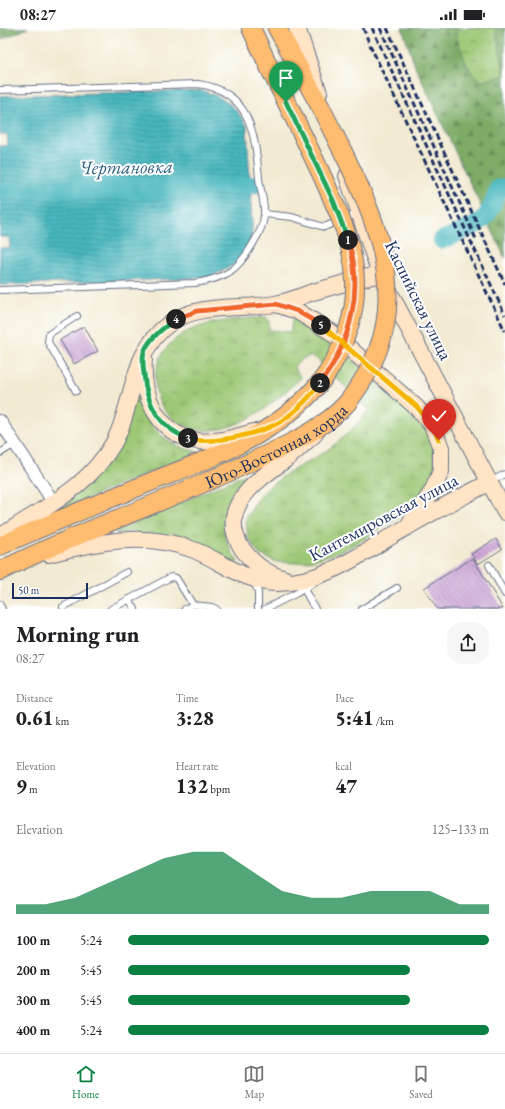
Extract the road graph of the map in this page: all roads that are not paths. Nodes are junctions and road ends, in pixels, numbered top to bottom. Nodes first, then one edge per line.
1 (251, 28) edge
2 (277, 28) edge
3 (297, 28) edge
4 (0, 90) edge
5 (360, 213) junction
6 (264, 214) junction
7 (380, 274) junction
8 (0, 290) edge
9 (276, 304) junction
10 (77, 316) dead end
11 (144, 352) junction
12 (76, 391) dead end
13 (0, 421) edge
14 (326, 423) junction
15 (278, 424) junction
16 (15, 444) junction
17 (0, 453) edge
18 (505, 474) edge
19 (490, 482) junction
20 (54, 503) junction
21 (505, 512) edge
22 (407, 527) junction
23 (0, 537) edge
24 (0, 546) edge
25 (17, 562) junction
26 (489, 565) dead end
27 (0, 571) edge
28 (127, 572) dead end
29 (253, 579) junction
30 (299, 585) junction
31 (398, 588) dead end
32 (505, 594) edge
33 (129, 599) junction
34 (0, 605) edge
35 (193, 605) junction
36 (63, 608) edge
37 (2, 609) edge
38 (110, 609) edge
39 (135, 609) edge
40 (185, 609) edge
41 (216, 609) edge
42 (258, 609) edge
43 (265, 609) edge
44 (315, 609) edge
45 (362, 609) edge

1 - 15 main road, Юго-Восточная хорда, bridge
2 - 14 main road, Юго-Восточная хорда, bridge
3 - 5 main road, Каспийская улица
4 - 6 lane
5 - 6 lane
5 - 7 main road, Каспийская улица
6 - 8 lane
7 - 9 main road
7 - 19 main road, Каспийская улица
9 - 11 main road
9 - 22 main road
10 - 12 lane
11 - 15 main road
11 - 20 main road
13 - 16 street
14 - 25 main road, Юго-Восточная хорда
14 - 30 main road
15 - 24 main road, Юго-Восточная хорда
16 - 17 lane
16 - 20 street
18 - 19 lane
19 - 21 main road, Каспийская улица
19 - 22 main road, Кантемировская улица
20 - 23 main road
22 - 30 main road, Кантемировская улица
25 - 27 main road, Юго-Восточная хорда
25 - 29 main road, Кантемировская улица
26 - 32 lane
28 - 36 lane
29 - 30 main road, Кантемировская улица
29 - 42 lane
30 - 43 lane
30 - 44 lane
31 - 45 lane
33 - 35 lane
33 - 38 lane
33 - 39 lane
34 - 37 lane
35 - 40 lane
35 - 41 lane

